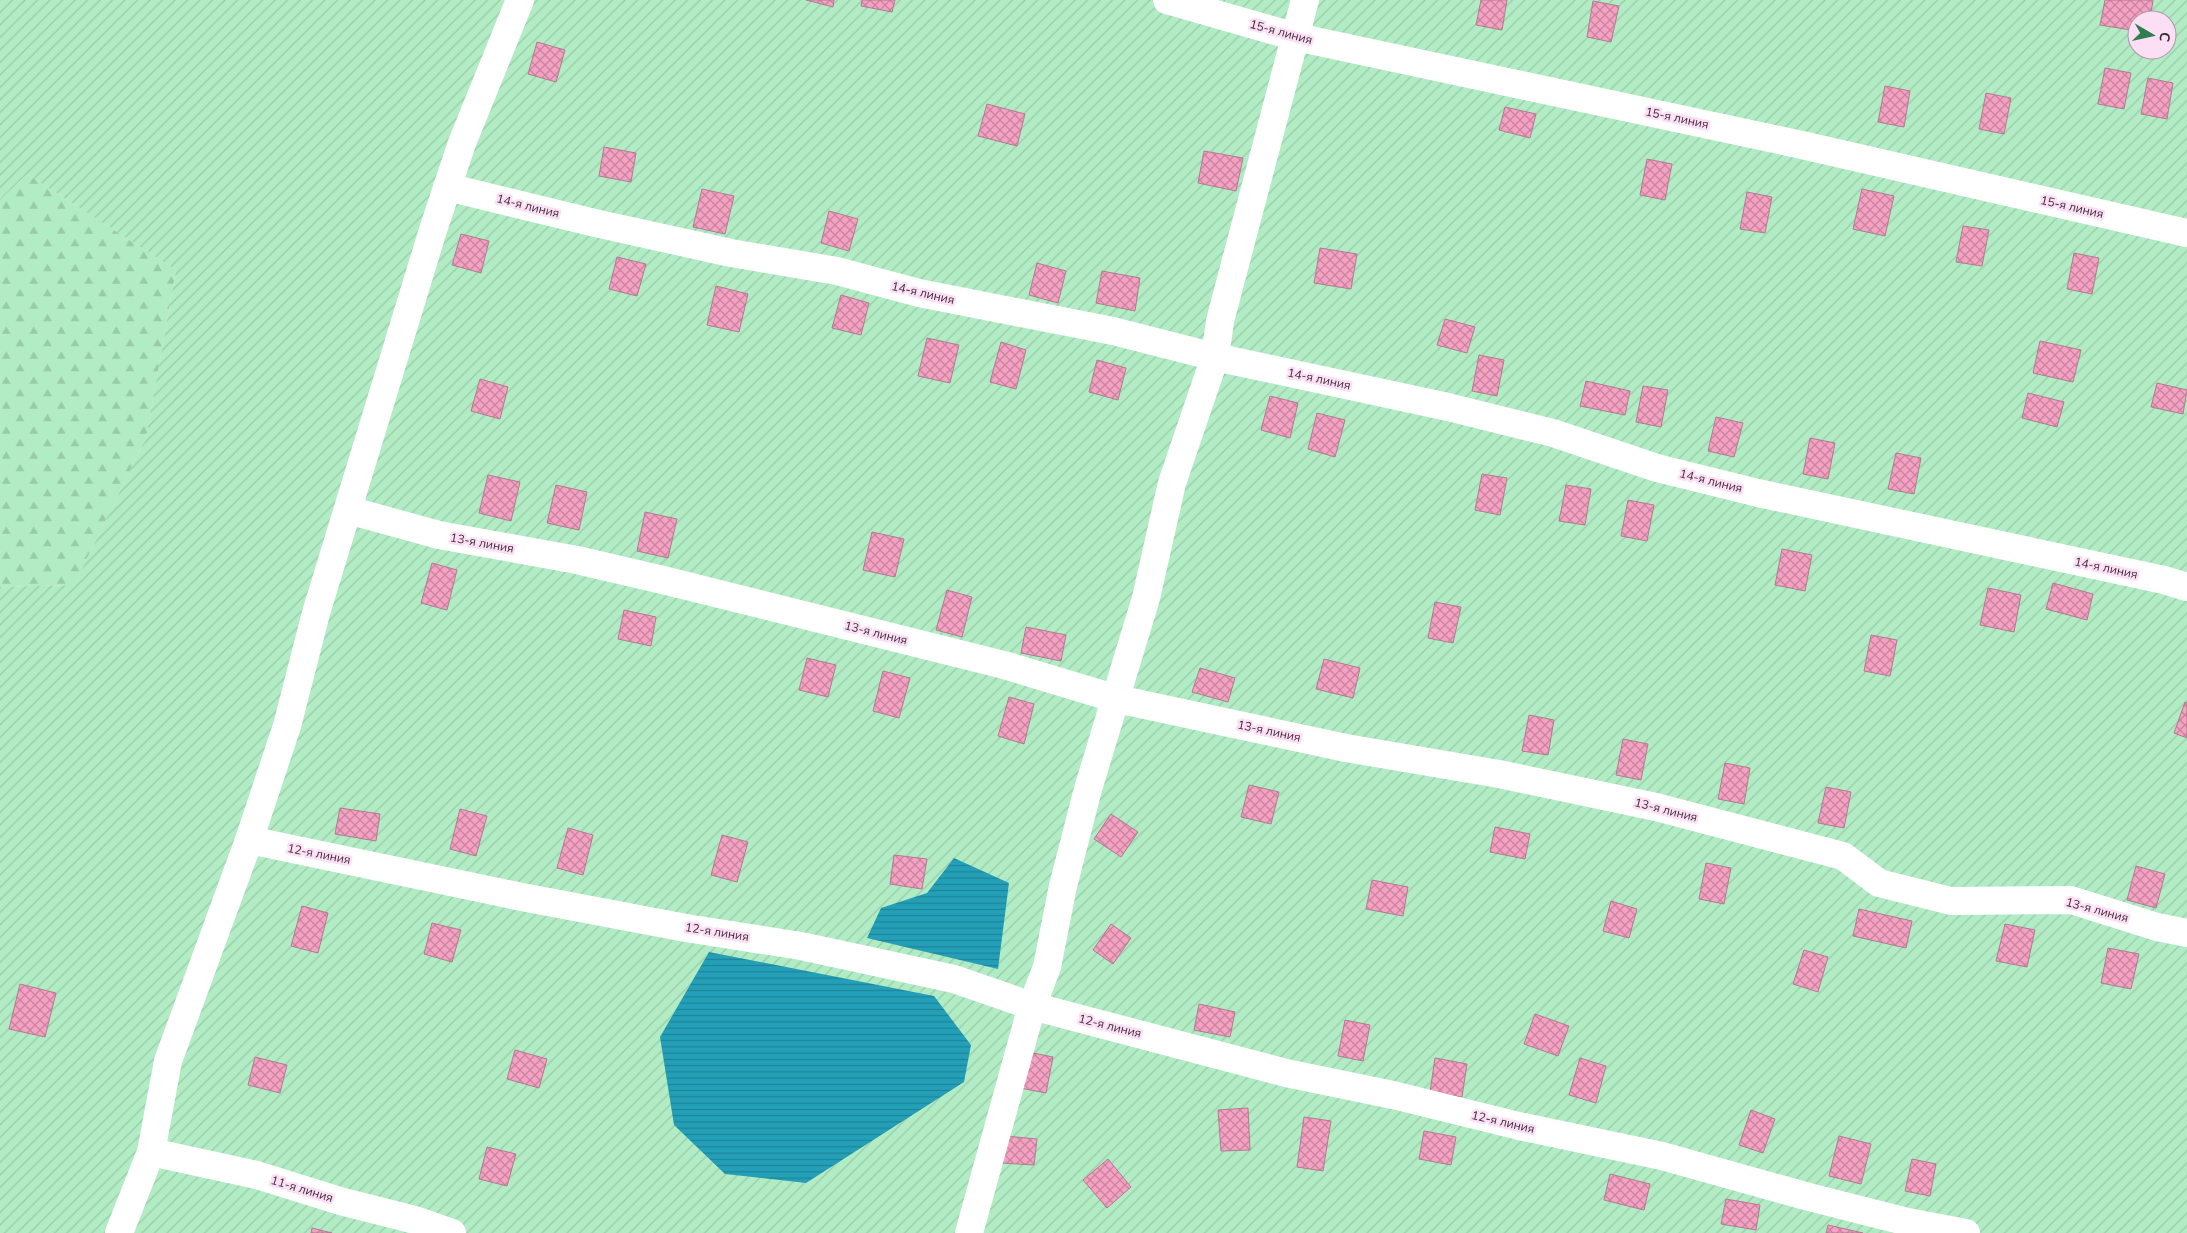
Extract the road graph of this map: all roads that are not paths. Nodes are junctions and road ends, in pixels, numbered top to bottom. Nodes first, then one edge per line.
1 (520, 0) edge
2 (1167, 0) edge
3 (1305, 0) edge
4 (1296, 37) junction
5 (447, 186) junction
6 (2187, 233) edge
7 (1215, 357) junction
8 (348, 510) junction
9 (2187, 587) edge
10 (1116, 699) junction
11 (249, 840) junction
12 (2187, 933) edge
13 (1032, 1006) junction
14 (151, 1152) junction
15 (119, 1233) edge
16 (452, 1233) edge
17 (969, 1233) edge
18 (1966, 1233) edge

1 - 5 street
2 - 4 street, 15-я линия
3 - 4 street
4 - 6 street, 15-я линия
4 - 7 street
5 - 7 street, 14-я линия
5 - 8 street
7 - 9 street, 14-я линия
7 - 10 street
8 - 10 street, 13-я линия
8 - 11 street
10 - 12 street, 13-я линия
10 - 13 street
11 - 13 street, 12-я линия
11 - 14 street
13 - 17 street
13 - 18 street, 12-я линия
14 - 15 street
14 - 16 street, 11-я линия

